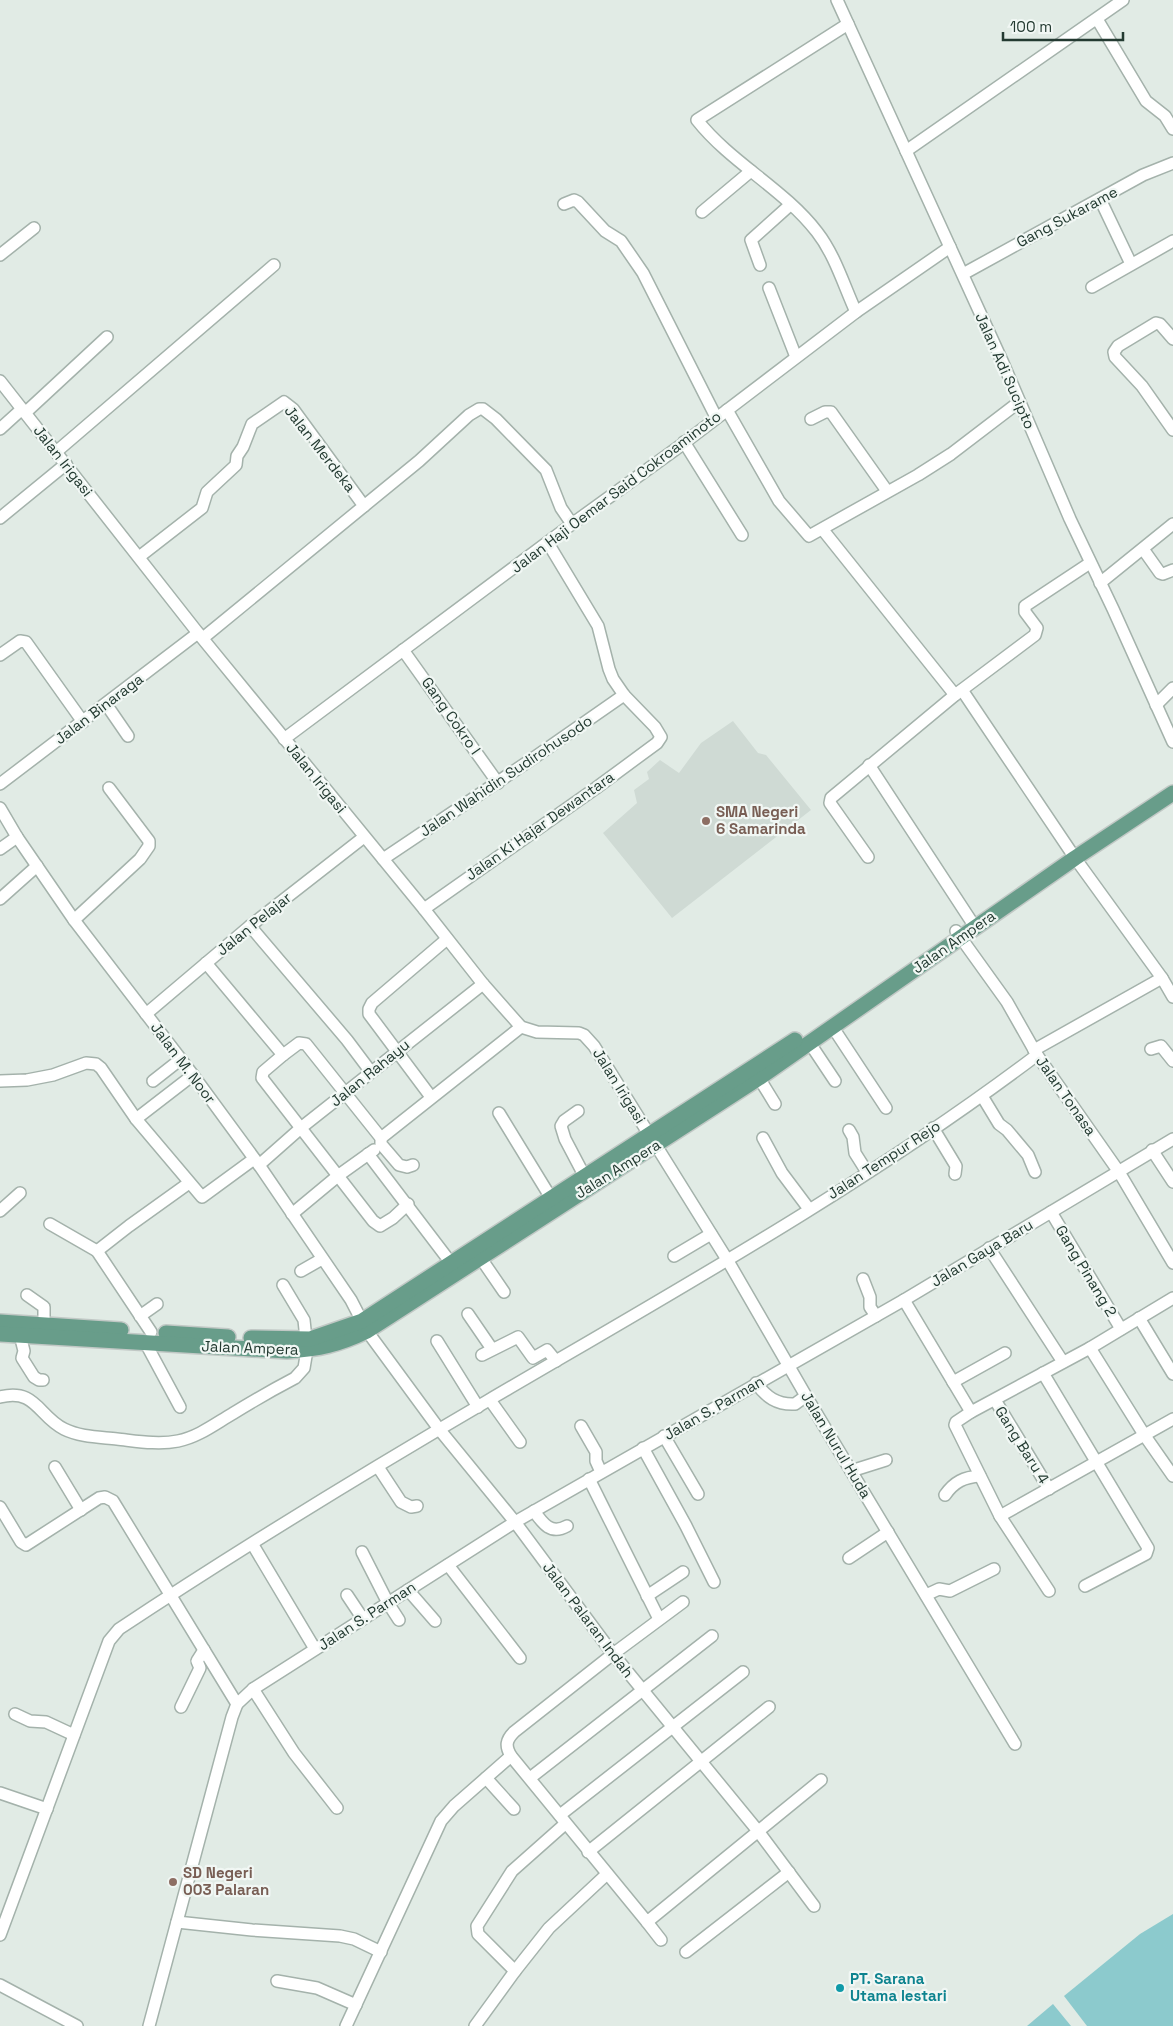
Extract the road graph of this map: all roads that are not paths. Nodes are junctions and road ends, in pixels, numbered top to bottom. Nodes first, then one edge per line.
1 (837, 0) edge
2 (1122, 0) edge
3 (1097, 18) junction
4 (848, 24) junction
5 (1173, 129) edge
6 (906, 151) junction
7 (1173, 163) edge
8 (751, 171) junction
9 (1100, 198) junction
10 (564, 204) dead end
11 (790, 205) junction
12 (702, 212) dead end
13 (34, 228) dead end
14 (1173, 241) edge
15 (950, 247) junction
16 (0, 255) edge
17 (1131, 264) junction
18 (274, 265) dead end
19 (760, 265) dead end
20 (963, 274) junction
21 (1092, 287) dead end
22 (769, 288) dead end
23 (856, 312) junction
24 (107, 337) dead end
25 (1173, 339) edge
26 (796, 357) junction
27 (0, 381) edge
28 (1019, 402) junction
29 (727, 410) junction
30 (24, 411) junction
31 (716, 417) junction
32 (812, 419) dead end
33 (0, 429) edge
34 (1173, 430) edge
35 (684, 442) junction
36 (56, 452) junction
37 (66, 464) junction
38 (887, 491) junction
39 (364, 506) junction
40 (0, 518) edge
41 (572, 524) junction
42 (1173, 524) edge
43 (823, 530) junction
44 (742, 535) dead end
45 (548, 543) junction
46 (1143, 549) junction
47 (139, 557) junction
48 (1090, 563) junction
49 (1173, 570) edge
50 (1100, 583) junction
51 (200, 636) junction
52 (403, 650) junction
53 (0, 655) edge
54 (1173, 688) edge
55 (958, 693) junction
56 (624, 696) junction
57 (106, 704) junction
58 (1156, 705) junction
59 (83, 722) junction
60 (128, 736) dead end
61 (284, 740) junction
62 (1173, 742) edge
63 (869, 765) junction
64 (498, 783) junction
65 (0, 784) edge
66 (1173, 785) edge
67 (109, 788) dead end
68 (1173, 794) edge
69 (0, 808) edge
70 (364, 836) junction
71 (17, 837) junction
72 (0, 849) edge
73 (1073, 855) junction
74 (385, 857) junction
75 (868, 857) dead end
76 (37, 866) junction
77 (0, 899) edge
78 (424, 908) junction
79 (74, 920) junction
80 (973, 924) junction
81 (250, 926) junction
82 (958, 934) junction
83 (447, 938) junction
84 (206, 963) junction
85 (1167, 981) edge
86 (482, 984) junction
87 (1173, 997) edge
88 (146, 1014) junction
89 (832, 1026) junction
90 (520, 1027) junction
91 (810, 1042) junction
92 (1151, 1049) dead end
93 (397, 1052) junction
94 (1035, 1052) junction
95 (283, 1055) junction
96 (181, 1059) junction
97 (1173, 1061) edge
98 (371, 1072) junction
99 (193, 1075) junction
100 (759, 1078) junction
101 (0, 1081) edge
102 (153, 1081) dead end
103 (835, 1081) dead end
104 (346, 1092) junction
105 (982, 1096) junction
106 (431, 1097) junction
107 (775, 1104) dead end
108 (886, 1108) dead end
109 (578, 1111) dead end
110 (499, 1112) dead end
111 (136, 1119) junction
112 (302, 1128) junction
113 (933, 1128) junction
114 (849, 1130) dead end
115 (763, 1138) dead end
116 (652, 1140) junction
117 (381, 1141) junction
118 (1171, 1144) edge
119 (1152, 1150) junction
120 (368, 1154) junction
121 (257, 1162) junction
122 (413, 1165) dead end
123 (867, 1172) junction
124 (1035, 1172) dead end
125 (1119, 1172) junction
126 (955, 1174) dead end
127 (339, 1175) junction
128 (585, 1177) junction
129 (1173, 1182) edge
130 (189, 1184) junction
131 (20, 1193) dead end
132 (551, 1198) junction
133 (408, 1204) junction
134 (809, 1209) junction
135 (0, 1211) edge
136 (1051, 1212) junction
137 (292, 1214) junction
138 (50, 1224) dead end
139 (711, 1234) junction
140 (989, 1248) junction
141 (97, 1251) junction
142 (674, 1256) dead end
143 (480, 1257) junction
144 (322, 1260) junction
145 (728, 1261) junction
146 (451, 1262) junction
147 (1173, 1263) edge
148 (301, 1271) dead end
149 (862, 1279) dead end
150 (283, 1285) dead end
151 (504, 1292) dead end
152 (27, 1295) dead end
153 (1173, 1298) edge
154 (904, 1300) junction
155 (157, 1304) dead end
156 (468, 1314) dead end
157 (140, 1316) junction
158 (876, 1316) junction
159 (1139, 1318) junction
160 (0, 1322) edge
161 (44, 1325) junction
162 (365, 1326) junction
163 (1120, 1329) junction
164 (59, 1331) junction
165 (0, 1334) edge
166 (20, 1335) junction
167 (148, 1337) junction
168 (437, 1341) dead end
169 (306, 1344) junction
170 (1090, 1348) junction
171 (1005, 1353) dead end
172 (533, 1358) junction
173 (556, 1361) junction
174 (1063, 1362) junction
175 (794, 1363) junction
176 (540, 1370) junction
177 (1043, 1373) junction
178 (1173, 1374) edge
179 (43, 1380) dead end
180 (953, 1382) junction
181 (756, 1383) junction
182 (806, 1396) junction
183 (0, 1398) edge
184 (490, 1400) junction
185 (995, 1400) junction
186 (180, 1407) dead end
187 (478, 1407) junction
188 (972, 1412) junction
189 (1173, 1419) edge
190 (582, 1426) dead end
191 (439, 1430) junction
192 (664, 1436) junction
193 (1145, 1436) junction
194 (520, 1442) dead end
195 (643, 1448) junction
196 (886, 1460) dead end
197 (1096, 1461) junction
198 (55, 1467) dead end
199 (378, 1467) junction
200 (851, 1470) junction
201 (601, 1472) junction
202 (980, 1476) junction
203 (1173, 1476) edge
204 (589, 1479) junction
205 (1049, 1489) junction
206 (698, 1494) dead end
207 (945, 1495) dead end
208 (417, 1506) dead end
209 (0, 1507) edge
210 (81, 1510) junction
211 (534, 1511) junction
212 (1000, 1516) junction
213 (515, 1522) junction
214 (567, 1526) dead end
215 (888, 1532) junction
216 (253, 1544) junction
217 (362, 1552) dead end
218 (849, 1558) dead end
219 (448, 1565) junction
220 (994, 1569) dead end
221 (683, 1572) dead end
222 (714, 1582) dead end
223 (1085, 1586) dead end
224 (408, 1590) junction
225 (1049, 1591) dead end
226 (171, 1595) junction
227 (348, 1595) dead end
228 (926, 1595) junction
229 (648, 1596) junction
230 (683, 1602) dead end
231 (388, 1603) junction
232 (363, 1619) junction
233 (659, 1619) junction
234 (399, 1620) dead end
235 (435, 1621) dead end
236 (712, 1636) dead end
237 (315, 1649) junction
238 (204, 1650) junction
239 (613, 1654) junction
240 (520, 1658) dead end
241 (743, 1672) dead end
242 (253, 1690) junction
243 (643, 1692) junction
244 (237, 1704) junction
245 (181, 1707) dead end
246 (769, 1707) dead end
247 (15, 1714) dead end
248 (673, 1726) junction
249 (74, 1735) junction
250 (1015, 1744) dead end
251 (511, 1756) junction
252 (700, 1762) junction
253 (486, 1778) junction
254 (530, 1778) junction
255 (821, 1780) dead end
256 (0, 1793) edge
257 (337, 1808) dead end
258 (47, 1809) junction
259 (514, 1809) dead end
260 (563, 1819) junction
261 (758, 1831) junction
262 (588, 1852) junction
263 (789, 1872) junction
264 (607, 1874) junction
265 (814, 1906) dead end
266 (178, 1922) junction
267 (647, 1922) junction
268 (0, 1935) edge
269 (662, 1940) dead end
270 (381, 1952) junction
271 (686, 1952) dead end
272 (514, 1971) junction
273 (277, 1981) dead end
274 (0, 1985) edge
275 (356, 2006) junction
276 (77, 2026) edge
277 (149, 2026) edge
278 (346, 2026) edge
279 (475, 2026) edge

1 - 4 street, Jalan Adi Sucipto
2 - 3 street
3 - 5 street
3 - 6 street
4 - 6 street, Jalan Adi Sucipto
4 - 8 street
6 - 15 street, Jalan Adi Sucipto
7 - 9 street, Gang Sukarame
8 - 11 street
8 - 12 street
9 - 17 street
9 - 20 street, Gang Sukarame
10 - 31 street
11 - 19 street
11 - 23 street
13 - 16 street
14 - 17 street
15 - 20 street, Jalan Adi Sucipto
15 - 23 street, Jalan Haji Oemar Said Cokroaminoto
17 - 21 street
18 - 36 street
20 - 28 street, Jalan Adi Sucipto
22 - 26 street
23 - 26 street, Jalan Haji Oemar Said Cokroaminoto
24 - 30 street
25 - 34 street
26 - 29 street, Jalan Haji Oemar Said Cokroaminoto
27 - 30 street, Jalan Irigasi
28 - 38 street
28 - 48 street, Jalan Adi Sucipto
29 - 31 street, Jalan Haji Oemar Said Cokroaminoto
29 - 43 street
30 - 33 street
30 - 36 street, Jalan Irigasi
31 - 35 street, Jalan Haji Oemar Said Cokroaminoto
32 - 38 street
35 - 41 street, Jalan Haji Oemar Said Cokroaminoto
35 - 44 street
36 - 37 street, Jalan Irigasi
37 - 40 street
37 - 47 street, Jalan Irigasi
38 - 43 street
39 - 41 street
39 - 47 street, Jalan Merdeka
39 - 51 street, Jalan Merdeka
41 - 45 street, Jalan Haji Oemar Said Cokroaminoto
42 - 46 street
43 - 55 street
45 - 52 street, Jalan Haji Oemar Said Cokroaminoto
45 - 56 street
46 - 49 street
46 - 50 street
47 - 51 street, Jalan Irigasi
48 - 50 street, Jalan Adi Sucipto
48 - 55 street
50 - 58 street, Jalan Adi Sucipto
51 - 57 street, Jalan Binaraga
51 - 61 street, Jalan Irigasi
52 - 61 street, Jalan Haji Oemar Said Cokroaminoto
52 - 64 street, Gang Cokro I
53 - 59 street
54 - 58 street
55 - 63 street
55 - 73 street
56 - 64 street, Jalan Wahidin Sudirohusodo
56 - 78 street, Jalan Ki Hajar Dewantara
57 - 59 street, Jalan Binaraga
57 - 60 street
58 - 62 street, Jalan Adi Sucipto
59 - 65 street, Jalan Binaraga
61 - 70 street, Jalan Irigasi
63 - 75 street
63 - 80 street
64 - 74 street, Jalan Wahidin Sudirohusodo
66 - 73 main road, Jalan Ampera
67 - 79 street
68 - 73 main road, Jalan Ampera
69 - 71 street, Jalan M. Noor
70 - 74 street, Jalan Irigasi
70 - 81 street, Jalan Pelajar
71 - 72 street
71 - 76 street, Jalan M. Noor
73 - 80 main road, Jalan Ampera
73 - 85 street
74 - 78 street, Jalan Irigasi
76 - 77 street
76 - 79 street, Jalan M. Noor
78 - 83 street, Jalan Irigasi
79 - 88 street, Jalan M. Noor
80 - 82 main road, Jalan Ampera
81 - 84 street, Jalan Pelajar
81 - 98 street
82 - 89 main road, Jalan Ampera
82 - 94 street, Jalan Tonasa
82 - 116 main road, Jalan Ampera
83 - 86 street, Jalan Irigasi
83 - 93 street
84 - 88 street, Jalan Pelajar
84 - 95 street
85 - 87 street
85 - 94 street, Jalan Tempur Rejo
86 - 90 street, Jalan Irigasi
86 - 93 street, Jalan Rahayu
88 - 96 street, Jalan M. Noor
89 - 91 main road, Jalan Ampera
89 - 108 street
90 - 106 street
90 - 116 street, Jalan Irigasi
91 - 100 main road, Jalan Ampera
91 - 103 street
92 - 97 street
93 - 98 street, Jalan Rahayu
93 - 106 street
94 - 105 street, Jalan Tempur Rejo
94 - 125 street, Jalan Tonasa
95 - 104 street
95 - 112 street
96 - 99 street, Jalan M. Noor
96 - 102 street
98 - 104 street, Jalan Rahayu
99 - 111 street
99 - 121 street, Jalan M. Noor
100 - 107 street
100 - 116 main road, Jalan Ampera
101 - 111 street
104 - 112 street, Jalan Rahayu
104 - 117 street
105 - 113 street, Jalan Tempur Rejo
105 - 124 street
106 - 117 street
109 - 128 street
110 - 132 street
111 - 130 street
112 - 121 street, Jalan Rahayu
112 - 127 street
113 - 123 street, Jalan Tempur Rejo
113 - 126 street
114 - 123 street
115 - 134 street
116 - 128 main road, Jalan Ampera
116 - 139 street, Jalan Nurul Huda
116 - 143 main road, Jalan Ampera
117 - 120 street
117 - 122 street
118 - 119 street, Jalan Gaya Baru
119 - 125 street, Jalan Gaya Baru
119 - 129 street
120 - 127 street
120 - 133 street
121 - 130 street, Jalan Rahayu
121 - 137 street, Jalan M. Noor
123 - 134 street, Jalan Tempur Rejo
125 - 136 street, Jalan Gaya Baru
125 - 147 street, Jalan Tonasa
127 - 133 street
127 - 137 street
128 - 132 main road, Jalan Ampera
130 - 141 street
131 - 135 street
132 - 146 main road, Jalan Ampera
133 - 146 street
134 - 145 street, Jalan Tempur Rejo
136 - 140 street, Jalan Gaya Baru
136 - 163 street, Gang Pinang 2
137 - 144 street, Jalan M. Noor
138 - 141 street
139 - 142 street
139 - 145 street, Jalan Nurul Huda
140 - 154 street, Jalan Gaya Baru
140 - 174 street
141 - 157 street
143 - 151 street
143 - 162 main road, Jalan Ampera
144 - 148 street
144 - 162 street, Jalan M. Noor
145 - 173 street, Jalan Tempur Rejo
145 - 175 street, Jalan Nurul Huda
146 - 162 main road, Jalan Ampera
149 - 158 street
150 - 169 street
152 - 161 street
153 - 159 street
154 - 158 street, Jalan Gaya Baru
154 - 180 street
155 - 157 street
156 - 172 street
157 - 167 street
158 - 175 street, Jalan Gaya Baru
159 - 163 street
159 - 178 street
160 - 161 main road, Jalan Ampera
161 - 164 main road, Jalan Ampera
162 - 169 main road, Jalan Ampera
162 - 191 street, Jalan Palaran Indah
163 - 170 street
164 - 166 main road, Jalan Ampera
164 - 167 main road, Jalan Ampera
165 - 166 main road, Jalan Ampera
166 - 179 street
167 - 169 main road, Jalan Ampera
167 - 186 street
168 - 187 street
169 - 183 street
170 - 174 street
170 - 193 street
171 - 180 street
172 - 173 street
172 - 176 street
173 - 176 street, Jalan Tempur Rejo
174 - 177 street
175 - 181 street, Jalan S. Parman
175 - 182 street, Jalan Nurul Huda
176 - 184 street, Jalan Tempur Rejo
177 - 185 street
177 - 197 street
180 - 188 street
181 - 182 street
181 - 192 street, Jalan S. Parman
182 - 200 street, Jalan Nurul Huda
184 - 187 street, Jalan Tempur Rejo
184 - 194 street
185 - 188 street
185 - 205 street, Gang Baru 4
187 - 191 street, Jalan Tempur Rejo
188 - 202 street
189 - 193 street
190 - 201 street
191 - 199 street, Jalan Tempur Rejo
191 - 213 street, Jalan Palaran Indah
192 - 195 street, Jalan S. Parman
192 - 206 street
193 - 197 street
193 - 203 street
195 - 201 street, Jalan S. Parman
195 - 222 street
196 - 200 street
197 - 205 street
197 - 223 street
198 - 210 street
199 - 208 street
199 - 216 street, Jalan Tempur Rejo
200 - 215 street, Jalan Nurul Huda
201 - 204 street, Jalan S. Parman
202 - 207 street
202 - 212 street
204 - 211 street, Jalan S. Parman
204 - 229 street
205 - 212 street
209 - 210 street
210 - 226 street
211 - 213 street, Jalan S. Parman
211 - 214 street
212 - 225 street
213 - 219 street, Jalan S. Parman
213 - 239 street, Jalan Palaran Indah
215 - 218 street
215 - 228 street, Jalan Nurul Huda
216 - 226 street, Jalan Tempur Rejo
216 - 237 street
217 - 231 street
219 - 224 street, Jalan S. Parman
219 - 240 street
220 - 228 street
221 - 229 street
224 - 231 street, Jalan S. Parman
224 - 235 street
226 - 238 street
226 - 249 street, Jalan Tempur Rejo
227 - 232 street
228 - 250 street, Jalan Nurul Huda
229 - 233 street
230 - 233 street
231 - 232 street, Jalan S. Parman
231 - 234 street
232 - 237 street, Jalan S. Parman
233 - 239 street
236 - 243 street
237 - 242 street, Jalan S. Parman
238 - 244 street
238 - 245 street
239 - 243 street, Jalan Palaran Indah
239 - 251 street
241 - 248 street
242 - 244 street, Jalan S. Parman
242 - 257 street
243 - 248 street, Jalan Palaran Indah
243 - 254 street
244 - 266 street
246 - 252 street
247 - 249 street
248 - 252 street, Jalan Palaran Indah
248 - 260 street
249 - 258 street, Jalan Tempur Rejo
251 - 253 street
251 - 254 street
252 - 261 street, Jalan Palaran Indah
252 - 262 street
253 - 259 street
253 - 270 street
254 - 260 street
255 - 261 street
256 - 258 street
258 - 268 street, Jalan Tempur Rejo
260 - 262 street
260 - 272 street
261 - 263 street, Jalan Palaran Indah
261 - 267 street
262 - 264 street
263 - 265 street, Jalan Palaran Indah
263 - 271 street
264 - 267 street
264 - 272 street
266 - 270 street
266 - 277 street
267 - 269 street
270 - 275 street
272 - 279 street
273 - 275 street
274 - 276 street
275 - 278 street

